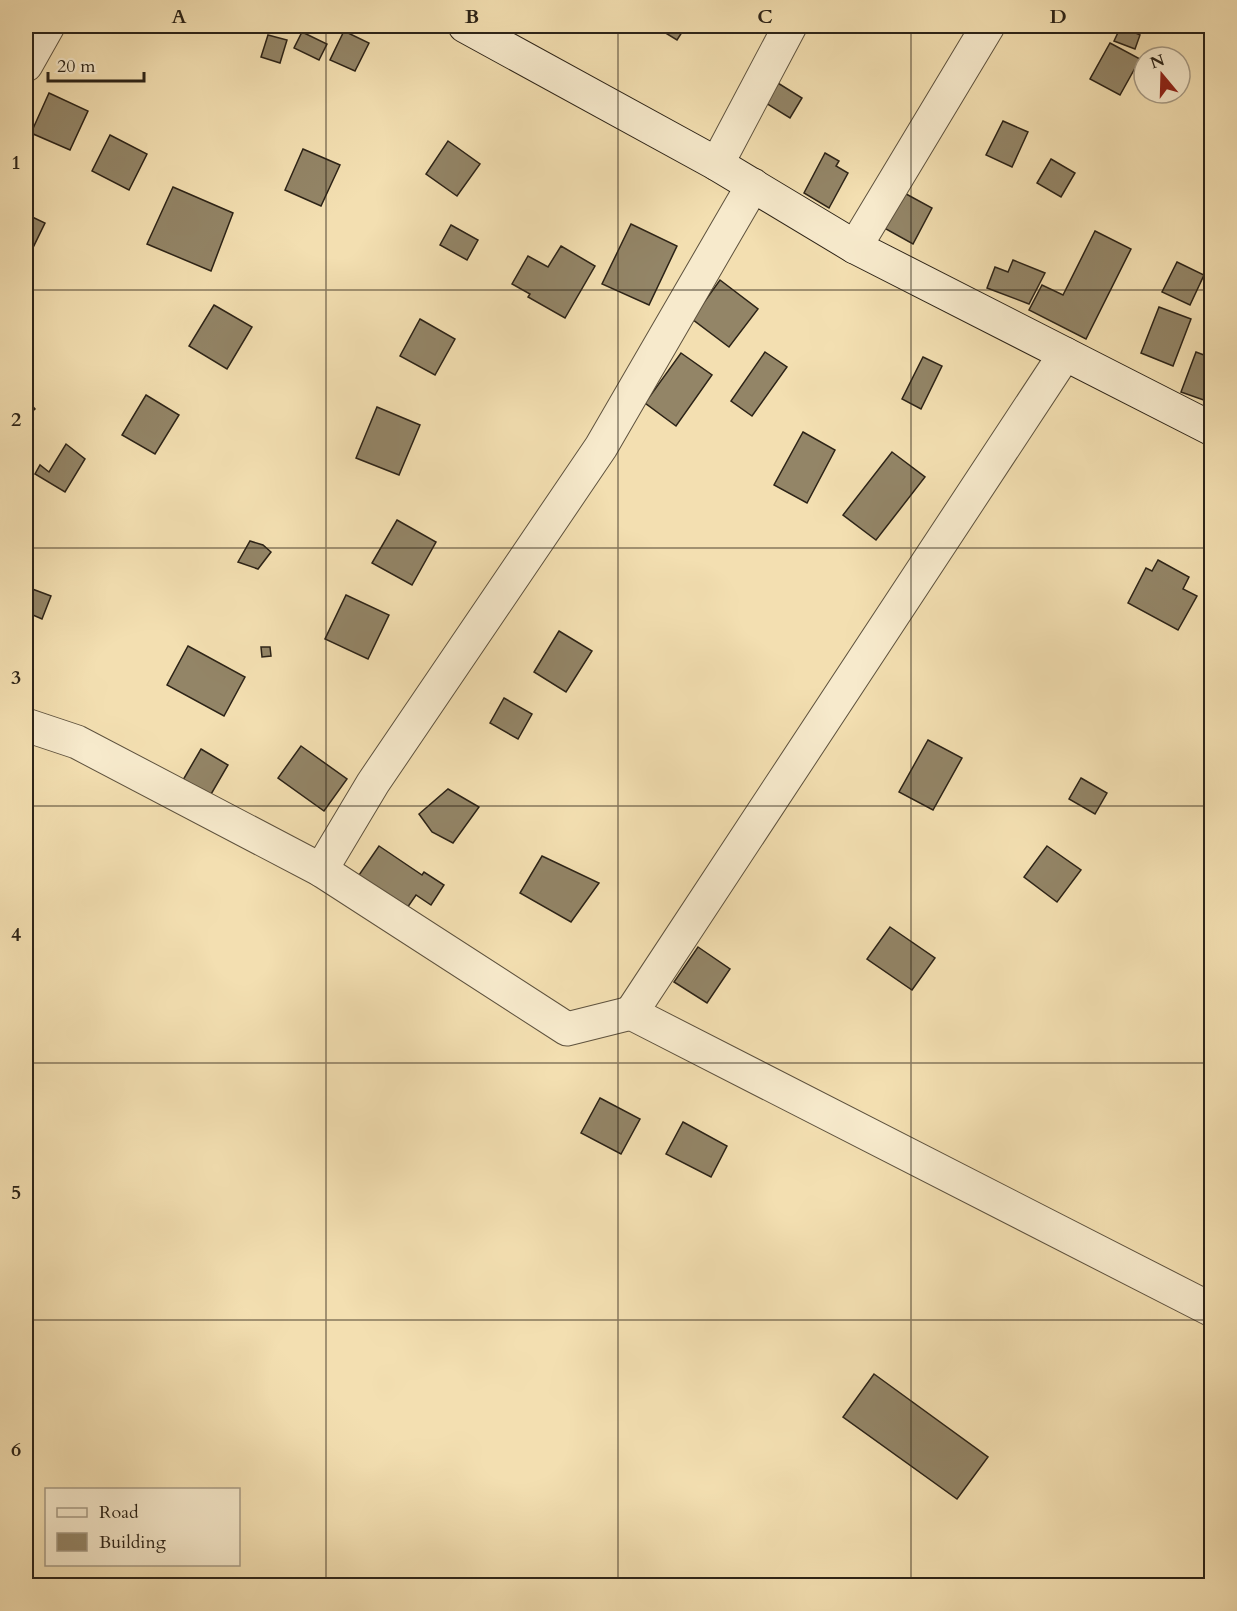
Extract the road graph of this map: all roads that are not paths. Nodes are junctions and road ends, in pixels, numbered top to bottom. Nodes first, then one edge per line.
1 (48, 26) edge
2 (465, 26) edge
3 (789, 26) edge
4 (988, 26) edge
5 (26, 65) edge
6 (717, 164) junction
7 (753, 186) junction
8 (855, 247) junction
9 (1065, 354) junction
10 (1212, 429) edge
11 (26, 724) edge
12 (321, 870) junction
13 (631, 1013) junction
14 (1212, 1310) edge

1 - 5 street
2 - 6 street
3 - 6 street
4 - 8 street
6 - 7 street
7 - 8 street
7 - 12 street
8 - 9 street
9 - 10 street
9 - 13 street
11 - 12 street
12 - 13 street
13 - 14 street

